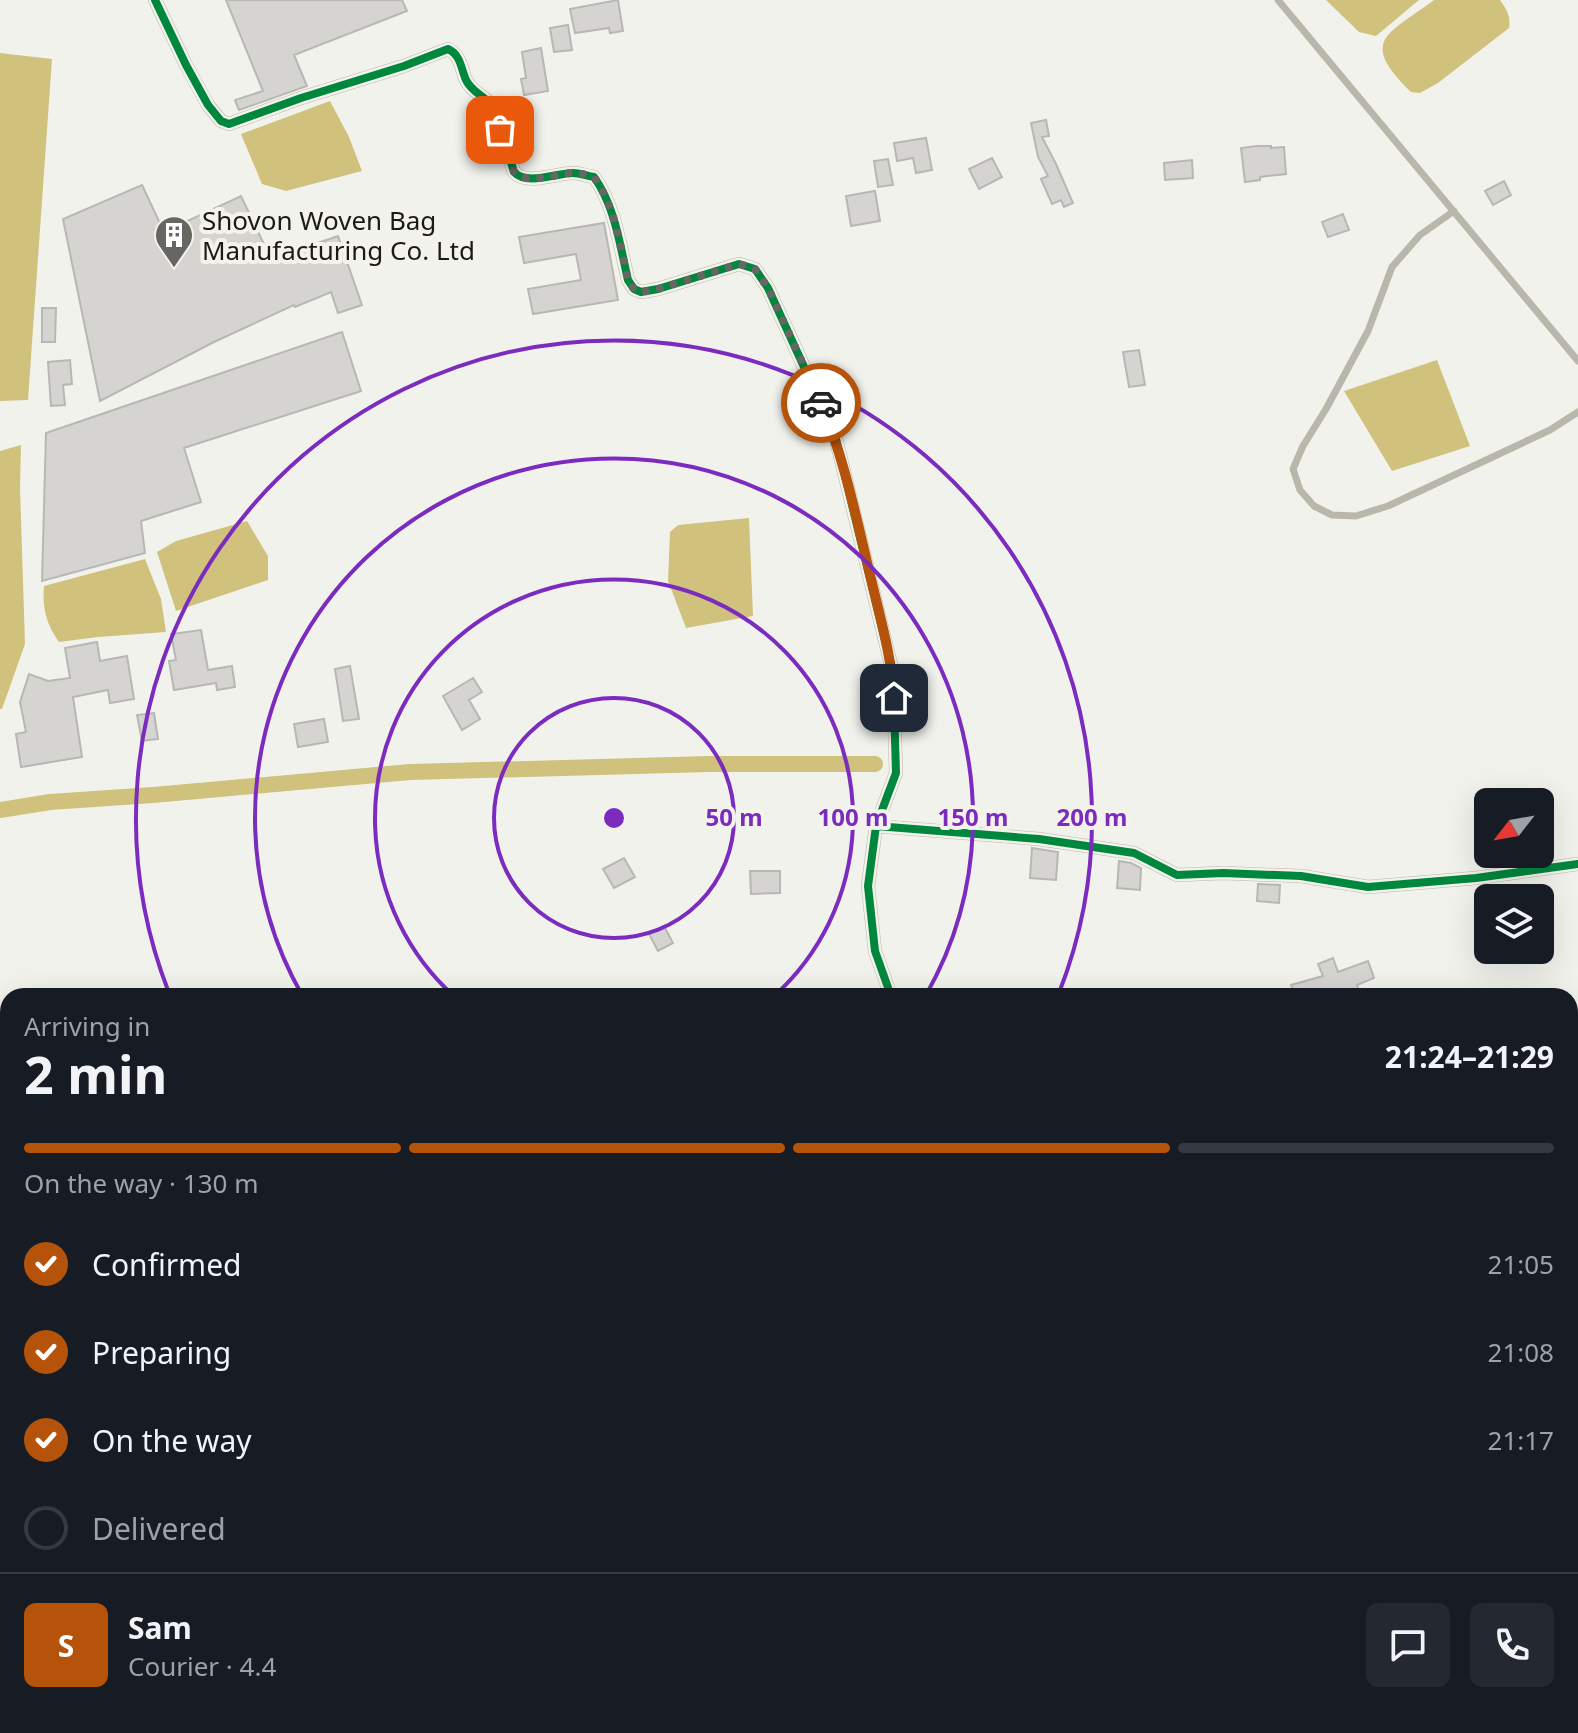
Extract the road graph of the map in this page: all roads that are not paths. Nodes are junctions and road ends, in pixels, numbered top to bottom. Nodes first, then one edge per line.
1 (155, 0) edge
2 (1278, 0) edge
3 (1454, 211) junction
4 (1578, 361) edge
5 (1578, 412) edge
6 (876, 826) junction
7 (1578, 864) edge
8 (888, 988) edge

1 - 6 street
2 - 3 lane
3 - 4 lane
3 - 5 lane
6 - 7 street
6 - 8 street

